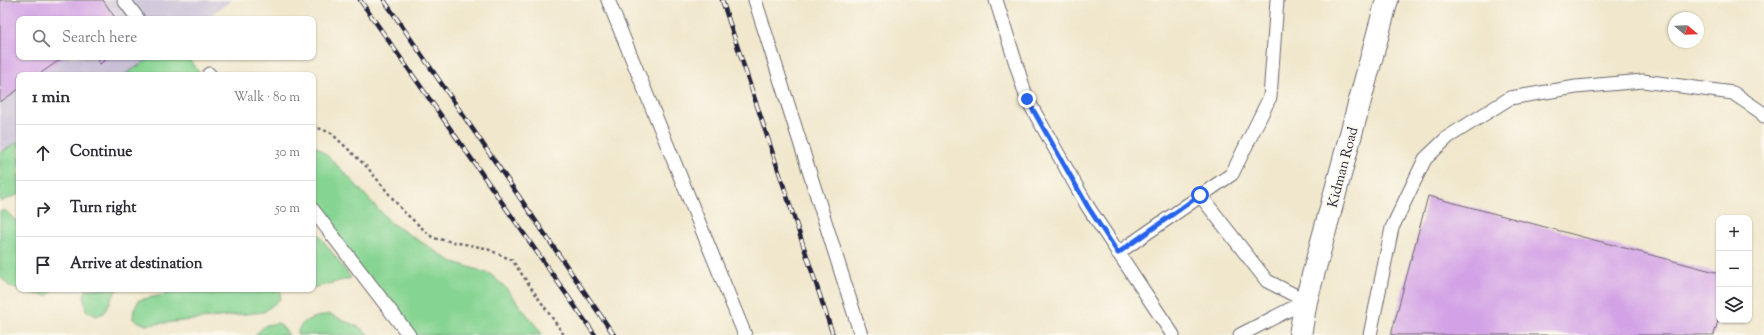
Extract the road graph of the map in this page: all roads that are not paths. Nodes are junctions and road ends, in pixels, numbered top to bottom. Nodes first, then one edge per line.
1 (124, 0) edge
2 (608, 0) edge
3 (755, 0) edge
4 (996, 0) edge
5 (1277, 0) edge
6 (1387, 0) edge
7 (136, 16) edge
8 (1764, 116) edge
9 (1200, 195) junction
10 (316, 214) edge
11 (1118, 253) junction
12 (1306, 301) junction
13 (409, 335) edge
14 (745, 335) edge
15 (861, 335) edge
16 (1173, 335) edge
17 (1240, 335) edge
18 (1300, 335) edge
19 (1370, 335) edge

1 - 7 lane
2 - 14 lane
3 - 15 lane
4 - 11 lane
5 - 9 lane
6 - 12 street, Kidman Road
8 - 19 lane
9 - 11 lane
9 - 12 lane
10 - 13 lane
11 - 16 lane
12 - 17 lane
12 - 18 street, Kidman Road

